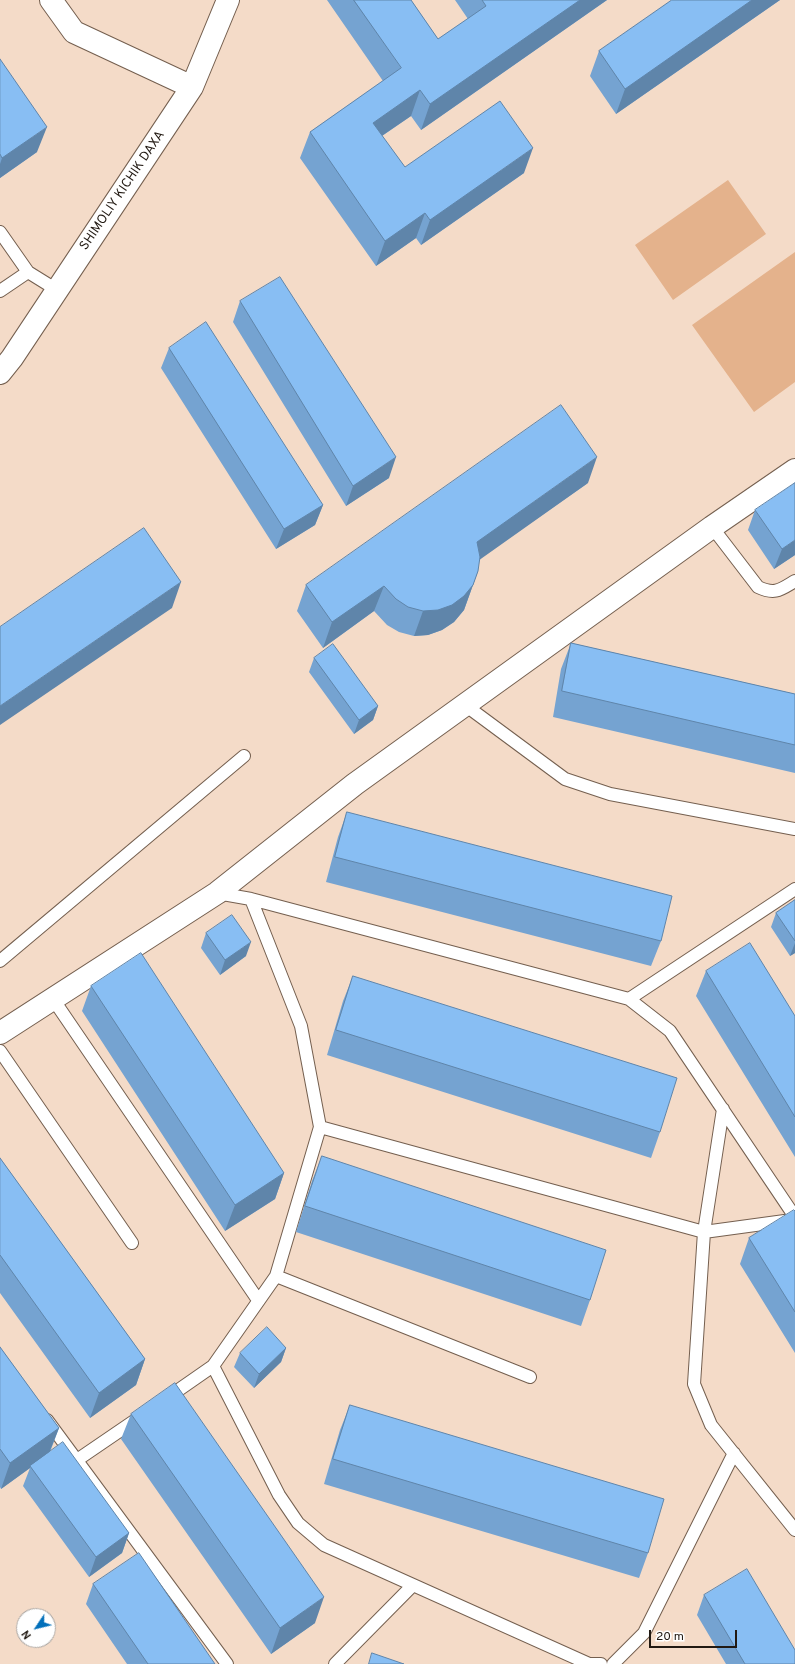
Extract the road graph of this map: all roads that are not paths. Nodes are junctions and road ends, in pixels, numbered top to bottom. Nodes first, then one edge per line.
1 (51, 0) edge
2 (228, 0) edge
3 (192, 87) junction
4 (0, 232) edge
5 (28, 272) junction
6 (57, 290) junction
7 (0, 291) edge
8 (0, 373) edge
9 (795, 470) edge
10 (712, 527) junction
11 (795, 581) edge
12 (465, 705) junction
13 (244, 756) dead end
14 (795, 829) edge
15 (795, 889) edge
16 (217, 893) junction
17 (251, 899) junction
18 (0, 961) edge
19 (53, 999) junction
20 (629, 999) junction
21 (0, 1033) edge
22 (0, 1051) edge
23 (723, 1109) junction
24 (320, 1127) junction
25 (795, 1218) edge
26 (704, 1232) junction
27 (132, 1243) dead end
28 (276, 1276) junction
29 (258, 1300) junction
30 (213, 1366) junction
31 (530, 1377) dead end
32 (41, 1410) edge
33 (734, 1453) junction
34 (77, 1460) junction
35 (795, 1530) edge
36 (413, 1585) junction
37 (227, 1664) edge
38 (335, 1664) edge
39 (601, 1664) edge
40 (613, 1664) edge

1 - 3 street
2 - 3 street, SHIMOLIY KICHIK DAXA
3 - 6 street, SHIMOLIY KICHIK DAXA
4 - 5 lane
5 - 6 lane
5 - 7 lane
6 - 8 street, SHIMOLIY KICHIK DAXA
9 - 10 street
10 - 11 lane
10 - 12 street
12 - 14 lane
12 - 16 street
13 - 18 lane
15 - 20 lane
16 - 17 lane
16 - 19 street
17 - 20 lane
17 - 24 lane
19 - 21 street
19 - 29 lane
20 - 23 lane
22 - 27 lane
23 - 25 lane
23 - 26 lane
24 - 26 lane
24 - 28 lane
25 - 26 lane
26 - 33 lane
28 - 29 lane
28 - 31 lane
29 - 30 lane
30 - 34 lane
30 - 36 lane
32 - 34 lane
33 - 35 lane
33 - 40 lane
34 - 37 lane
36 - 38 lane
36 - 39 lane

